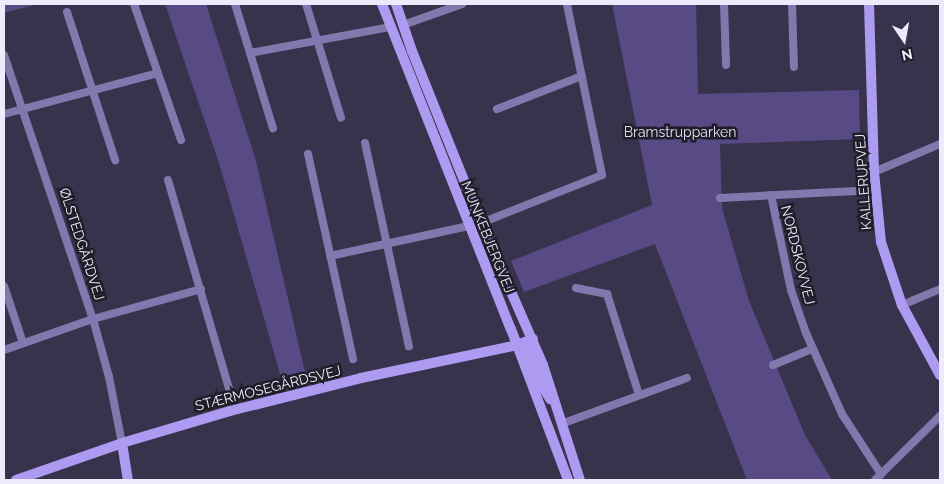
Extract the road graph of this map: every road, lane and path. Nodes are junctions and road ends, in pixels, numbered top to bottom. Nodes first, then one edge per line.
1 (134, 4) edge
2 (235, 4) edge
3 (306, 4) edge
4 (382, 4) edge
5 (396, 4) edge
6 (462, 4) edge
7 (567, 4) edge
8 (724, 4) edge
9 (792, 4) edge
10 (869, 4) edge
11 (67, 12) dead end
12 (403, 25) junction
13 (390, 27) junction
14 (318, 41) junction
15 (250, 54) junction
16 (4, 55) edge
17 (726, 65) dead end
18 (794, 67) dead end
19 (158, 73) junction
20 (582, 76) junction
21 (92, 90) junction
22 (497, 108) dead end
23 (23, 109) junction
24 (4, 114) edge
25 (341, 118) dead end
26 (273, 128) dead end
27 (181, 140) dead end
28 (364, 143) dead end
29 (940, 144) edge
30 (308, 154) dead end
31 (115, 160) dead end
32 (874, 172) junction
33 (168, 180) dead end
34 (875, 190) junction
35 (771, 195) junction
36 (720, 198) dead end
37 (481, 223) junction
38 (469, 226) junction
39 (387, 244) junction
40 (330, 256) junction
41 (4, 286) edge
42 (576, 288) dead end
43 (201, 289) junction
44 (940, 289) edge
45 (902, 305) junction
46 (93, 319) junction
47 (533, 339) junction
48 (23, 343) junction
49 (518, 345) junction
50 (409, 346) dead end
51 (812, 349) junction
52 (4, 350) edge
53 (352, 359) dead end
54 (772, 366) dead end
55 (940, 375) edge
56 (687, 378) dead end
57 (229, 388) dead end
58 (639, 395) junction
59 (555, 406) junction
60 (940, 416) edge
61 (561, 424) junction
62 (122, 443) junction
63 (878, 477) edge
64 (16, 480) edge
65 (128, 480) edge
66 (568, 480) edge
67 (580, 480) edge

1 - 19 street
2 - 15 street
3 - 14 street
4 - 13 street, MUNKEBJERGVEJ
5 - 12 street, MUNKEBJERGVEJ
6 - 12 street
7 - 20 street
8 - 17 street
9 - 18 street
10 - 32 street, KALLERUPVEJ
11 - 21 street
12 - 37 street, MUNKEBJERGVEJ
13 - 14 street
13 - 38 street, MUNKEBJERGVEJ
14 - 15 street
14 - 25 street
15 - 26 street
16 - 23 street, ØLSTEDGÅRDVEJ
19 - 21 street
19 - 27 street
20 - 22 street
20 - 37 street
21 - 23 street
21 - 31 street
23 - 24 street
23 - 46 street, ØLSTEDGÅRDVEJ
28 - 39 street
29 - 32 street
30 - 40 street
32 - 34 street, KALLERUPVEJ
33 - 43 street
34 - 35 street
34 - 45 street, KALLERUPVEJ
35 - 36 street
35 - 51 street, NORDSKOVVEJ
37 - 47 street, MUNKEBJERGVEJ
38 - 39 street
38 - 49 street, MUNKEBJERGVEJ
39 - 40 street
39 - 50 street
40 - 53 street
41 - 48 street
42 - 58 street
43 - 46 street
43 - 57 street
44 - 45 street
45 - 55 street, KALLERUPVEJ
46 - 48 street
46 - 62 street, ØLSTEDGÅRDVEJ
47 - 49 street, STÆRMOSEGÅRDSVEJ
47 - 59 street, MUNKEBJERGVEJ
48 - 52 street
49 - 59 street
49 - 62 street, STÆRMOSEGÅRDSVEJ
49 - 66 street, MUNKEBJERGVEJ
51 - 54 street
51 - 63 street, NORDSKOVVEJ
56 - 58 street
58 - 61 street
59 - 61 street, MUNKEBJERGVEJ
60 - 63 street
61 - 67 street, MUNKEBJERGVEJ
62 - 64 street, STÆRMOSEGÅRDSVEJ
62 - 65 street

